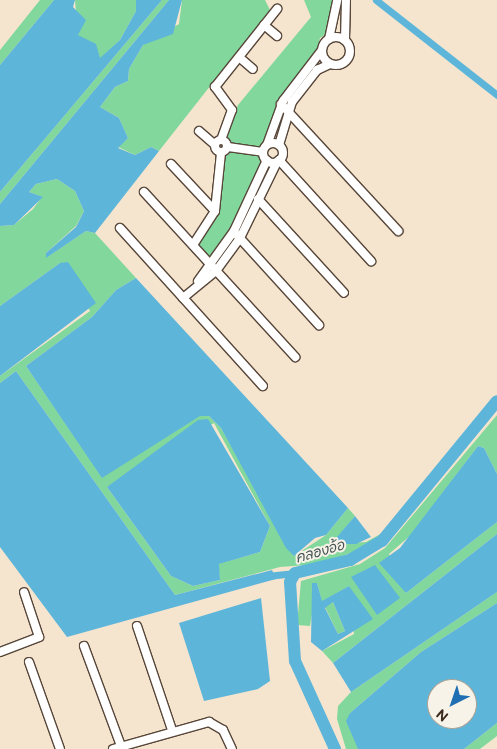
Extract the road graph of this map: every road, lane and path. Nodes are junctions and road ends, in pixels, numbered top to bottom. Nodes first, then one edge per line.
1 (337, 0) edge
2 (346, 0) edge
3 (277, 9) dead end
4 (264, 25) junction
5 (277, 36) dead end
6 (329, 39) junction
7 (345, 40) junction
8 (322, 50) junction
9 (239, 57) junction
10 (330, 64) junction
11 (252, 69) dead end
12 (281, 104) junction
13 (288, 110) junction
14 (198, 131) dead end
15 (218, 143) junction
16 (279, 145) junction
17 (228, 146) junction
18 (265, 148) junction
19 (221, 153) junction
20 (267, 160) junction
21 (278, 161) junction
22 (171, 164) dead end
23 (144, 192) dead end
24 (253, 193) junction
25 (260, 201) junction
26 (214, 211) junction
27 (120, 228) dead end
28 (398, 231) dead end
29 (237, 234) junction
30 (193, 245) junction
31 (371, 261) dead end
32 (214, 269) junction
33 (344, 293) dead end
34 (184, 298) junction
35 (318, 325) dead end
36 (295, 357) dead end
37 (263, 386) dead end
38 (24, 592) dead end
39 (137, 626) dead end
40 (84, 646) dead end
41 (0, 652) edge
42 (29, 662) dead end
43 (172, 730) junction
44 (121, 748) edge
45 (60, 749) edge
46 (112, 749) edge
47 (232, 749) edge

1 - 6 street
2 - 7 street
3 - 4 street
4 - 5 street
4 - 9 street
6 - 7 street
6 - 8 street
7 - 10 street
8 - 10 street
8 - 12 street
9 - 11 street
9 - 15 street
10 - 13 street
12 - 13 street
12 - 18 street
13 - 16 street
13 - 28 street
14 - 15 street
15 - 17 street
15 - 19 street
16 - 18 street
16 - 21 street
17 - 18 street
17 - 19 street
18 - 20 street
19 - 26 street
20 - 21 street
20 - 24 street
21 - 25 street
21 - 31 street
22 - 26 street
23 - 30 street
24 - 25 street
24 - 29 street
25 - 29 street
25 - 33 street
26 - 30 street
27 - 34 street
29 - 32 street
29 - 35 street
30 - 32 street
32 - 34 street
32 - 36 street
34 - 37 street
38 - 41 street
39 - 43 street
40 - 44 street
42 - 45 street
43 - 44 street
43 - 47 street
44 - 46 street

